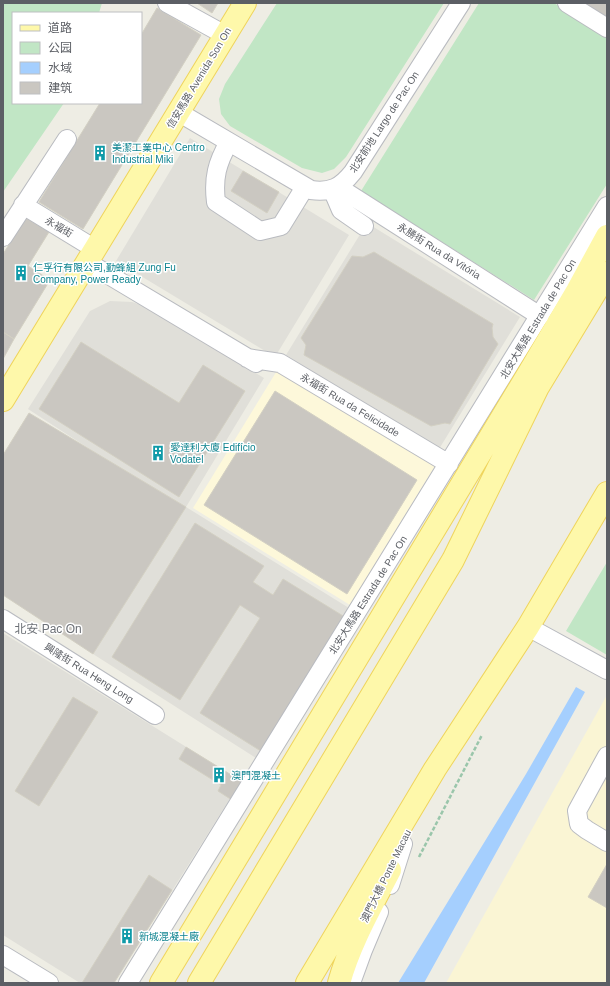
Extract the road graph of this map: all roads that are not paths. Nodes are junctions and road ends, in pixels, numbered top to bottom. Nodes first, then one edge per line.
1 (167, 3) edge
2 (245, 3) edge
3 (460, 3) edge
4 (567, 3) edge
5 (607, 28) edge
6 (225, 35) junction
7 (178, 112) junction
8 (67, 139) dead end
9 (229, 142) junction
10 (305, 187) junction
11 (335, 188) junction
12 (23, 205) junction
13 (607, 206) edge
14 (364, 226) dead end
15 (607, 236) edge
16 (3, 237) edge
17 (91, 255) junction
18 (607, 272) edge
19 (540, 316) junction
20 (247, 358) junction
21 (274, 374) dead end
22 (3, 400) edge
23 (449, 464) junction
24 (607, 493) edge
25 (4, 621) edge
26 (528, 628) junction
27 (607, 670) edge
28 (155, 715) dead end
29 (311, 736) junction
30 (607, 756) edge
31 (435, 769) junction
32 (251, 783) junction
33 (607, 842) edge
34 (403, 844) junction
35 (3, 955) edge
36 (49, 983) edge
37 (128, 983) edge
38 (161, 983) edge
39 (199, 983) edge
40 (307, 983) edge
41 (340, 983) edge
42 (351, 983) edge

1 - 6 street
2 - 6 main road, 信安馬路 Avenida Son On
3 - 11 street, 北安前地 Largo de Pac On
4 - 5 street
6 - 7 main road, 信安馬路 Avenida Son On
7 - 9 street
7 - 17 main road, 信安馬路 Avenida Son On
8 - 12 street
9 - 10 street
9 - 10 street
10 - 11 street
11 - 14 street
11 - 19 street, 永勝街 Rua da Vitória
12 - 16 street
12 - 17 street, 永福街
13 - 19 street, 北安大馬路 Estrada de Pac On
15 - 29 main road, 北安大馬路 Estrada de Pac On
17 - 20 street, 永福街 Rua da Felicidade
17 - 22 main road, 信安馬路 Avenida Son On
18 - 39 main road
19 - 23 street, 北安大馬路 Estrada de Pac On
20 - 21 street, 永福街 Rua da Felicidade
20 - 23 street, 永福街 Rua da Felicidade
23 - 32 street, 北安大馬路 Estrada de Pac On
24 - 26 main road
25 - 28 street, 興隆街 Rua Heng Long
26 - 27 street
26 - 31 main road
29 - 32 street
29 - 38 main road, 北安大馬路 Estrada de Pac On
30 - 33 street
31 - 34 main road, 澳門大橋 Ponte Macau
31 - 40 main road
32 - 37 street, 北安大馬路 Estrada de Pac On
34 - 41 main road, 澳門大橋 Ponte Macau
34 - 42 street
35 - 36 street

